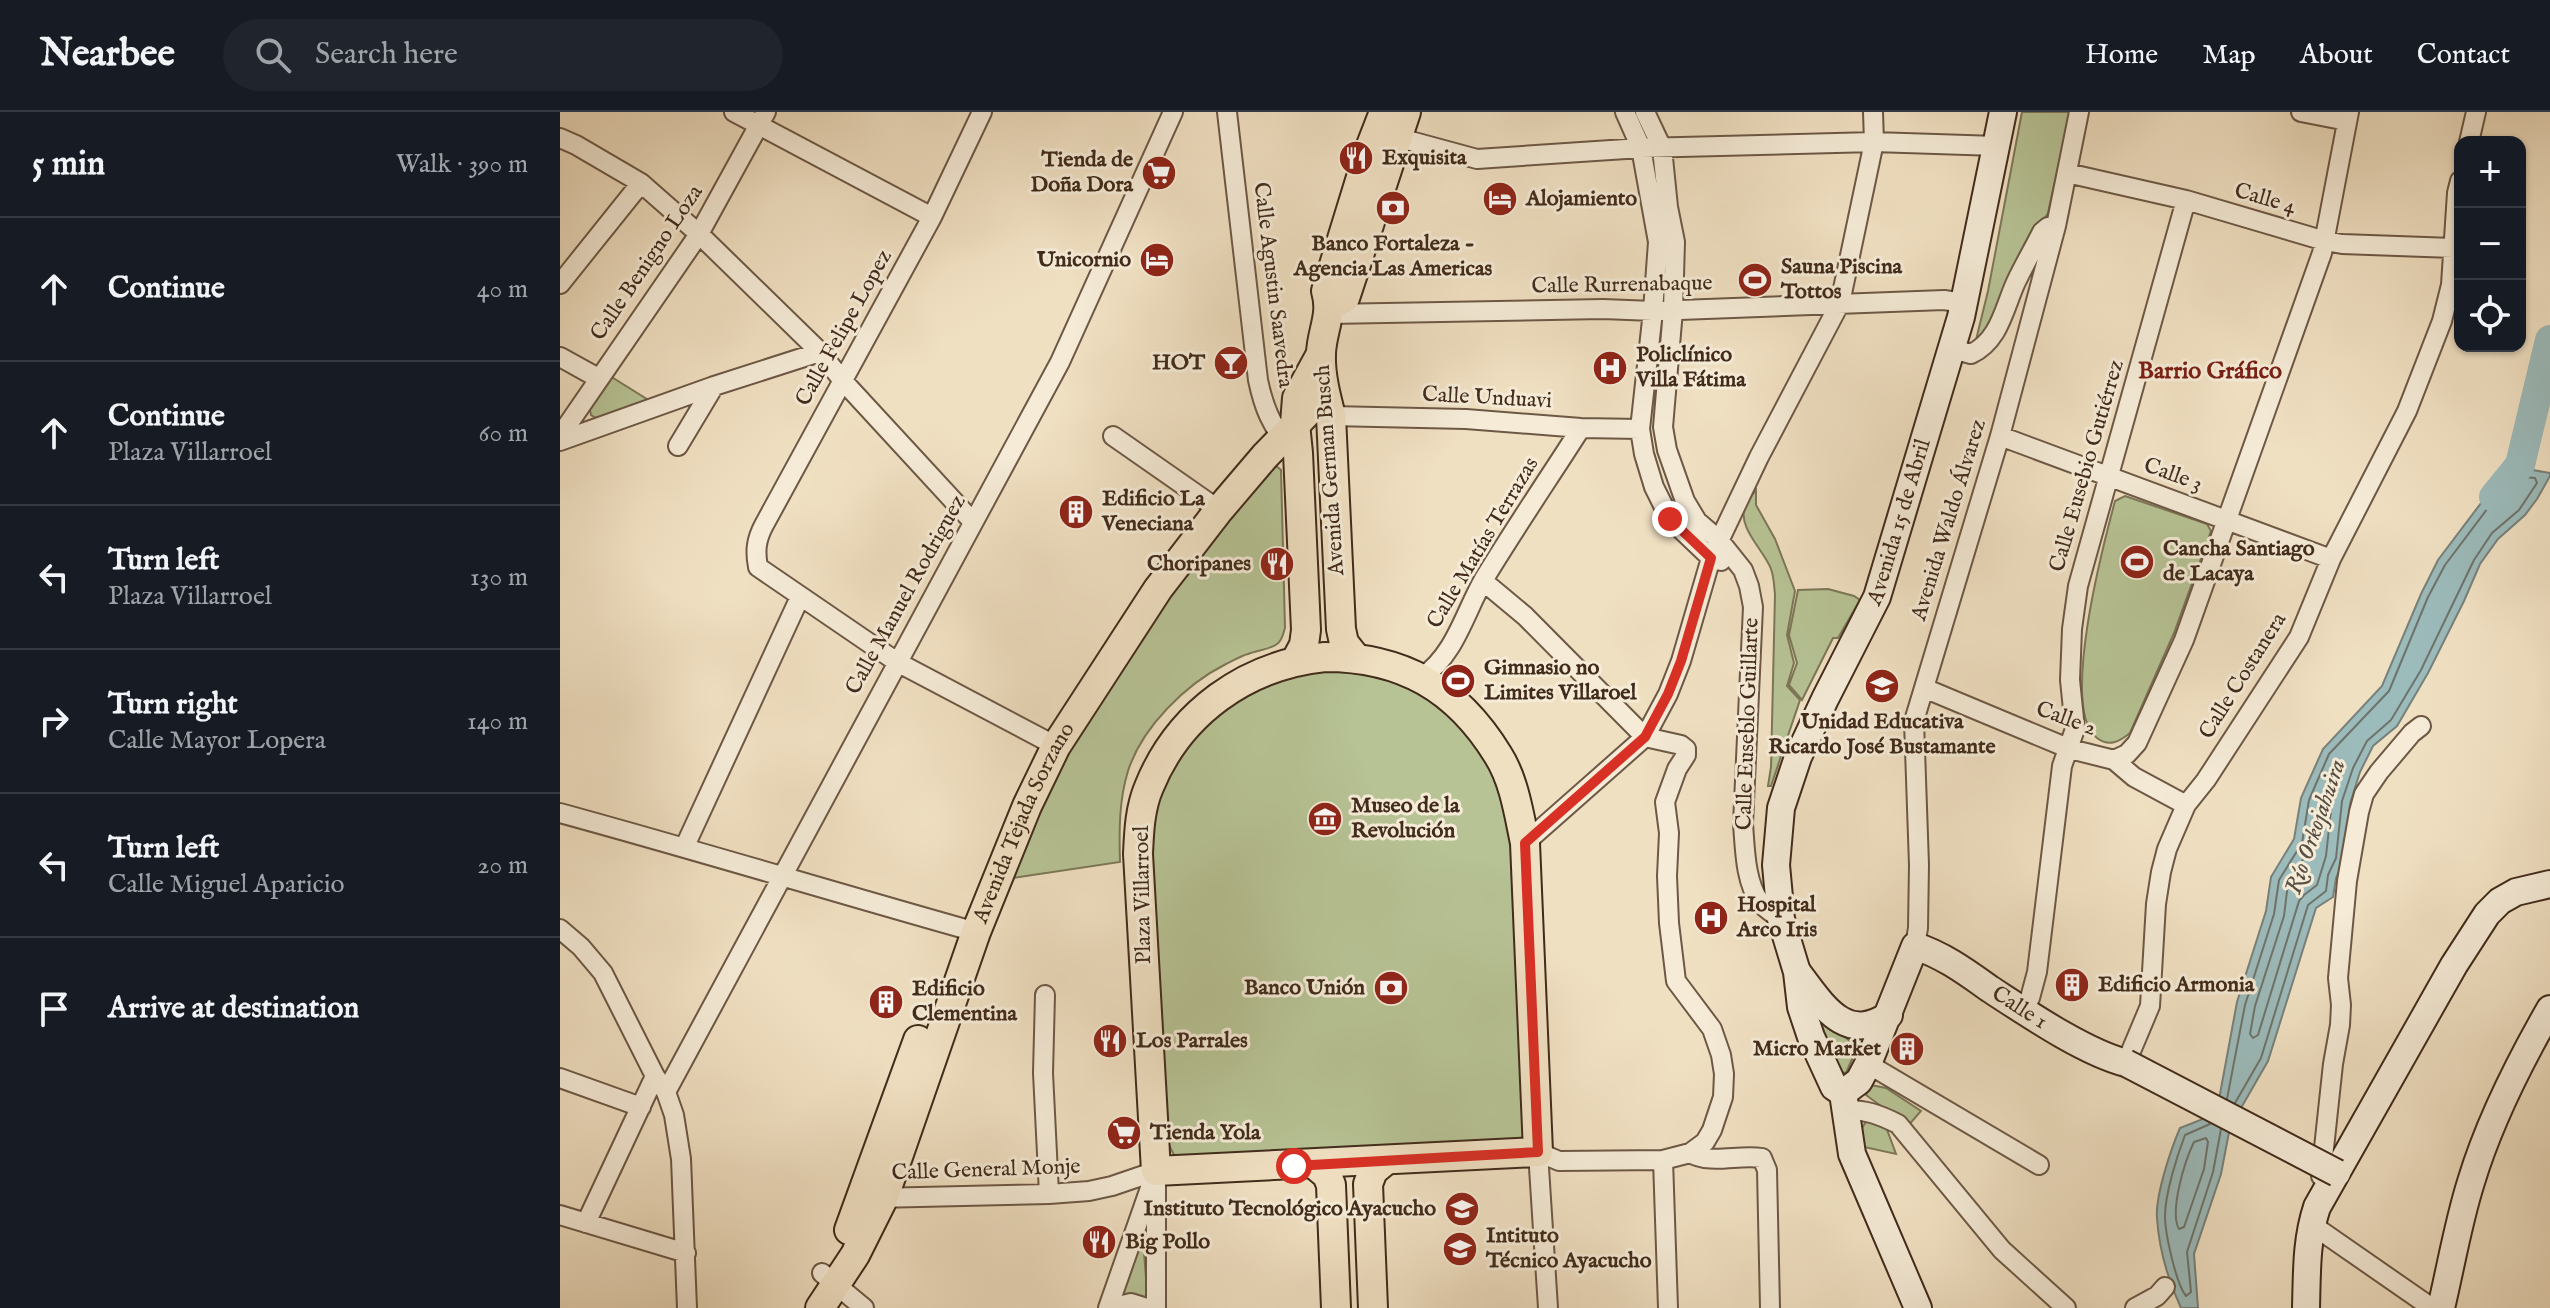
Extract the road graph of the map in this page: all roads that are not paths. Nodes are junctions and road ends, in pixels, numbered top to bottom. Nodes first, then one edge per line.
1 (734, 112) edge
2 (1227, 112) edge
3 (1625, 112) edge
4 (1645, 112) edge
5 (1873, 112) edge
6 (2003, 112) edge
7 (2079, 112) edge
8 (2301, 112) edge
9 (2476, 112) edge
10 (976, 114) edge
11 (1168, 116) edge
12 (2348, 117) edge
13 (762, 119) edge
14 (1395, 120) edge
15 (2470, 136) edge
16 (560, 138) edge
17 (1874, 142) junction
18 (1997, 146) junction
19 (1641, 148) junction
20 (1662, 148) junction
21 (2067, 173) junction
22 (641, 183) junction
23 (2186, 200) junction
24 (2457, 208) edge
25 (932, 217) junction
26 (2056, 226) junction
27 (699, 234) junction
28 (2325, 241) junction
29 (2453, 248) junction
30 (561, 279) edge
31 (1840, 303) junction
32 (1964, 303) junction
33 (1330, 310) junction
34 (1673, 310) junction
35 (1653, 311) junction
36 (1952, 349) junction
37 (820, 352) junction
38 (1321, 354) junction
39 (560, 357) edge
40 (598, 378) junction
41 (843, 381) junction
42 (714, 386) junction
43 (1328, 405) junction
44 (1289, 427) junction
45 (1581, 428) junction
46 (1640, 429) junction
47 (1113, 436) dead end
48 (2000, 436) junction
49 (560, 438) edge
50 (678, 446) dead end
51 (2110, 478) junction
52 (1212, 506) junction
53 (2227, 520) junction
54 (973, 522) junction
55 (1336, 535) junction
56 (1302, 537) junction
57 (1719, 540) junction
58 (1711, 558) junction
59 (2331, 559) junction
60 (1743, 570) junction
61 (1483, 581) junction
62 (800, 597) junction
63 (1355, 657) junction
64 (1296, 660) junction
65 (897, 662) junction
66 (1422, 677) junction
67 (1924, 688) junction
68 (2421, 726) dead end
69 (1645, 737) junction
70 (1049, 742) junction
71 (2070, 749) junction
72 (2114, 760) junction
73 (2186, 805) junction
74 (560, 813) edge
75 (1525, 843) junction
76 (685, 846) junction
77 (781, 876) junction
78 (2550, 884) edge
79 (1781, 919) junction
80 (560, 929) edge
81 (967, 930) junction
82 (1915, 946) junction
83 (1797, 972) junction
84 (1045, 995) dead end
85 (2550, 1009) edge
86 (2022, 1010) junction
87 (1889, 1015) junction
88 (2126, 1063) junction
89 (1868, 1064) junction
90 (655, 1076) junction
91 (560, 1078) edge
92 (666, 1092) junction
93 (1844, 1102) junction
94 (641, 1107) junction
95 (1538, 1152) junction
96 (1690, 1153) junction
97 (1663, 1160) junction
98 (1385, 1161) junction
99 (1314, 1164) junction
100 (2039, 1165) dead end
101 (1156, 1171) junction
102 (2337, 1173) junction
103 (1049, 1194) junction
104 (873, 1198) junction
105 (560, 1215) edge
106 (2314, 1215) junction
107 (586, 1223) junction
108 (686, 1253) junction
109 (829, 1279) junction
110 (2165, 1287) dead end
111 (687, 1308) edge
112 (798, 1308) edge
113 (820, 1308) edge
114 (864, 1308) edge
115 (1109, 1308) edge
116 (1147, 1308) edge
117 (1156, 1308) edge
118 (1336, 1308) edge
119 (1373, 1308) edge
120 (1548, 1308) edge
121 (1668, 1308) edge
122 (1770, 1308) edge
123 (1918, 1308) edge
124 (2066, 1308) edge
125 (2135, 1308) edge
126 (2306, 1308) edge
127 (2432, 1308) edge
128 (2441, 1308) edge

1 - 13 street
2 - 44 street, Calle Agustin Saavedra
3 - 19 street
4 - 20 street, Calle Euseblo Guillarte
5 - 17 street
6 - 18 main road, Avenida 15 de Abril
7 - 21 street, Avenida Waldo Álvarez
8 - 12 street
9 - 15 street
10 - 25 street, Calle Felipe Lopez
11 - 54 street, Calle Manuel Rodriguez
12 - 28 street
13 - 25 street
13 - 27 street, Calle Benigno Loza
14 - 19 street
14 - 33 main road
16 - 22 street
17 - 18 street
17 - 20 street
17 - 31 street
18 - 32 main road, Avenida 15 de Abril
19 - 20 street
19 - 35 street
20 - 34 street, Calle Euseblo Guillarte
21 - 23 street, Calle 4
21 - 26 street, Avenida Waldo Álvarez
22 - 27 street
22 - 30 street
23 - 28 street, Calle 4
23 - 51 street, Calle Eusebio Gutiérrez
24 - 29 street, Calle Costanera
25 - 41 street, Calle Felipe Lopez
26 - 36 street
26 - 48 street, Avenida Waldo Álvarez
27 - 37 street
27 - 40 street, Calle Benigno Loza
28 - 29 street, Calle 4
28 - 53 street
29 - 59 street, Calle Costanera
31 - 32 street, Calle Rurrenabaque
31 - 34 street, Calle Rurrenabaque
31 - 57 street
32 - 36 main road, Avenida 15 de Abril
33 - 35 street, Calle Rurrenabaque
33 - 38 main road
34 - 35 street, Calle Rurrenabaque
34 - 57 street, Calle Euseblo Guillarte
35 - 46 street
36 - 79 main road, Avenida 15 de Abril
37 - 41 street
37 - 42 street
38 - 43 main road, Avenida German Busch
38 - 44 main road, Avenida German Busch
39 - 40 street
40 - 49 street, Calle Benigno Loza
41 - 54 street
41 - 62 street, Calle Felipe Lopez
42 - 49 street
42 - 50 street
43 - 44 main road, Avenida Tejada Sorzano
43 - 45 street, Calle Unduavi
43 - 55 main road, Avenida German Busch
44 - 52 main road, Avenida Tejada Sorzano
44 - 56 main road, Avenida German Busch
45 - 46 street, Calle Unduavi
45 - 61 street, Calle Matías Terrazas
46 - 58 street
47 - 52 street
48 - 51 street, Calle 3
48 - 67 street, Avenida Waldo Álvarez
51 - 53 street, Calle 3
51 - 71 street, Calle Eusebio Gutiérrez
52 - 70 main road, Avenida Tejada Sorzano
53 - 59 street, Calle 3
53 - 72 street
54 - 65 street, Calle Manuel Rodriguez
55 - 56 main road
55 - 63 main road, Avenida German Busch
56 - 64 main road, Avenida German Busch
57 - 58 street
57 - 60 street, Calle Euseblo Guillarte
58 - 60 street
58 - 69 street
59 - 73 street, Calle Costanera
60 - 79 street, Calle Euseblo Guillarte
61 - 66 street, Calle Matías Terrazas
61 - 69 street
62 - 65 street
62 - 76 street
63 - 64 main road, Plaza Villarroel
63 - 66 main road, Plaza Villarroel
64 - 101 main road, Plaza Villarroel
65 - 70 street
65 - 77 street, Calle Manuel Rodriguez
66 - 75 main road, Plaza Villarroel
67 - 71 street, Calle 2
67 - 82 street, Avenida Waldo Álvarez
68 - 106 street
69 - 75 street
69 - 96 street
70 - 81 main road, Avenida Tejada Sorzano
71 - 72 street, Calle 2
71 - 86 street, Calle Eusebio Gutiérrez
72 - 73 street, Calle 2
73 - 88 street, Calle Costanera
74 - 76 street
75 - 95 main road, Plaza Villarroel
76 - 77 street
77 - 81 street
77 - 92 street, Calle Manuel Rodriguez
78 - 102 main road
79 - 83 main road, Calle Euseblo Guillarte
80 - 90 street
81 - 104 main road, Avenida Tejada Sorzano
82 - 86 main road, Calle 1
82 - 87 main road
83 - 87 main road
83 - 93 main road, Calle Euseblo Guillarte
84 - 103 street
85 - 128 main road
86 - 88 main road, Calle 1
87 - 89 main road
88 - 102 main road, Calle 1, bridge
89 - 93 main road
89 - 100 street
90 - 92 street
90 - 94 street
91 - 94 street
92 - 108 street
93 - 123 main road
93 - 124 street
94 - 107 street
95 - 97 street
95 - 98 main road
95 - 120 street
96 - 97 street
96 - 122 street
97 - 121 street
98 - 99 main road
98 - 119 main road
99 - 101 main road
99 - 118 main road
101 - 103 street, Calle General Monje
101 - 115 street
101 - 117 street
102 - 106 main road
103 - 104 street, Calle General Monje
104 - 109 main road, Avenida Tejada Sorzano
105 - 107 street
106 - 126 main road
106 - 127 street
107 - 108 street
108 - 111 street
109 - 112 main road, Avenida Tejada Sorzano
109 - 113 main road, Avenida Tejada Sorzano
109 - 114 street
110 - 125 street
115 - 116 street

